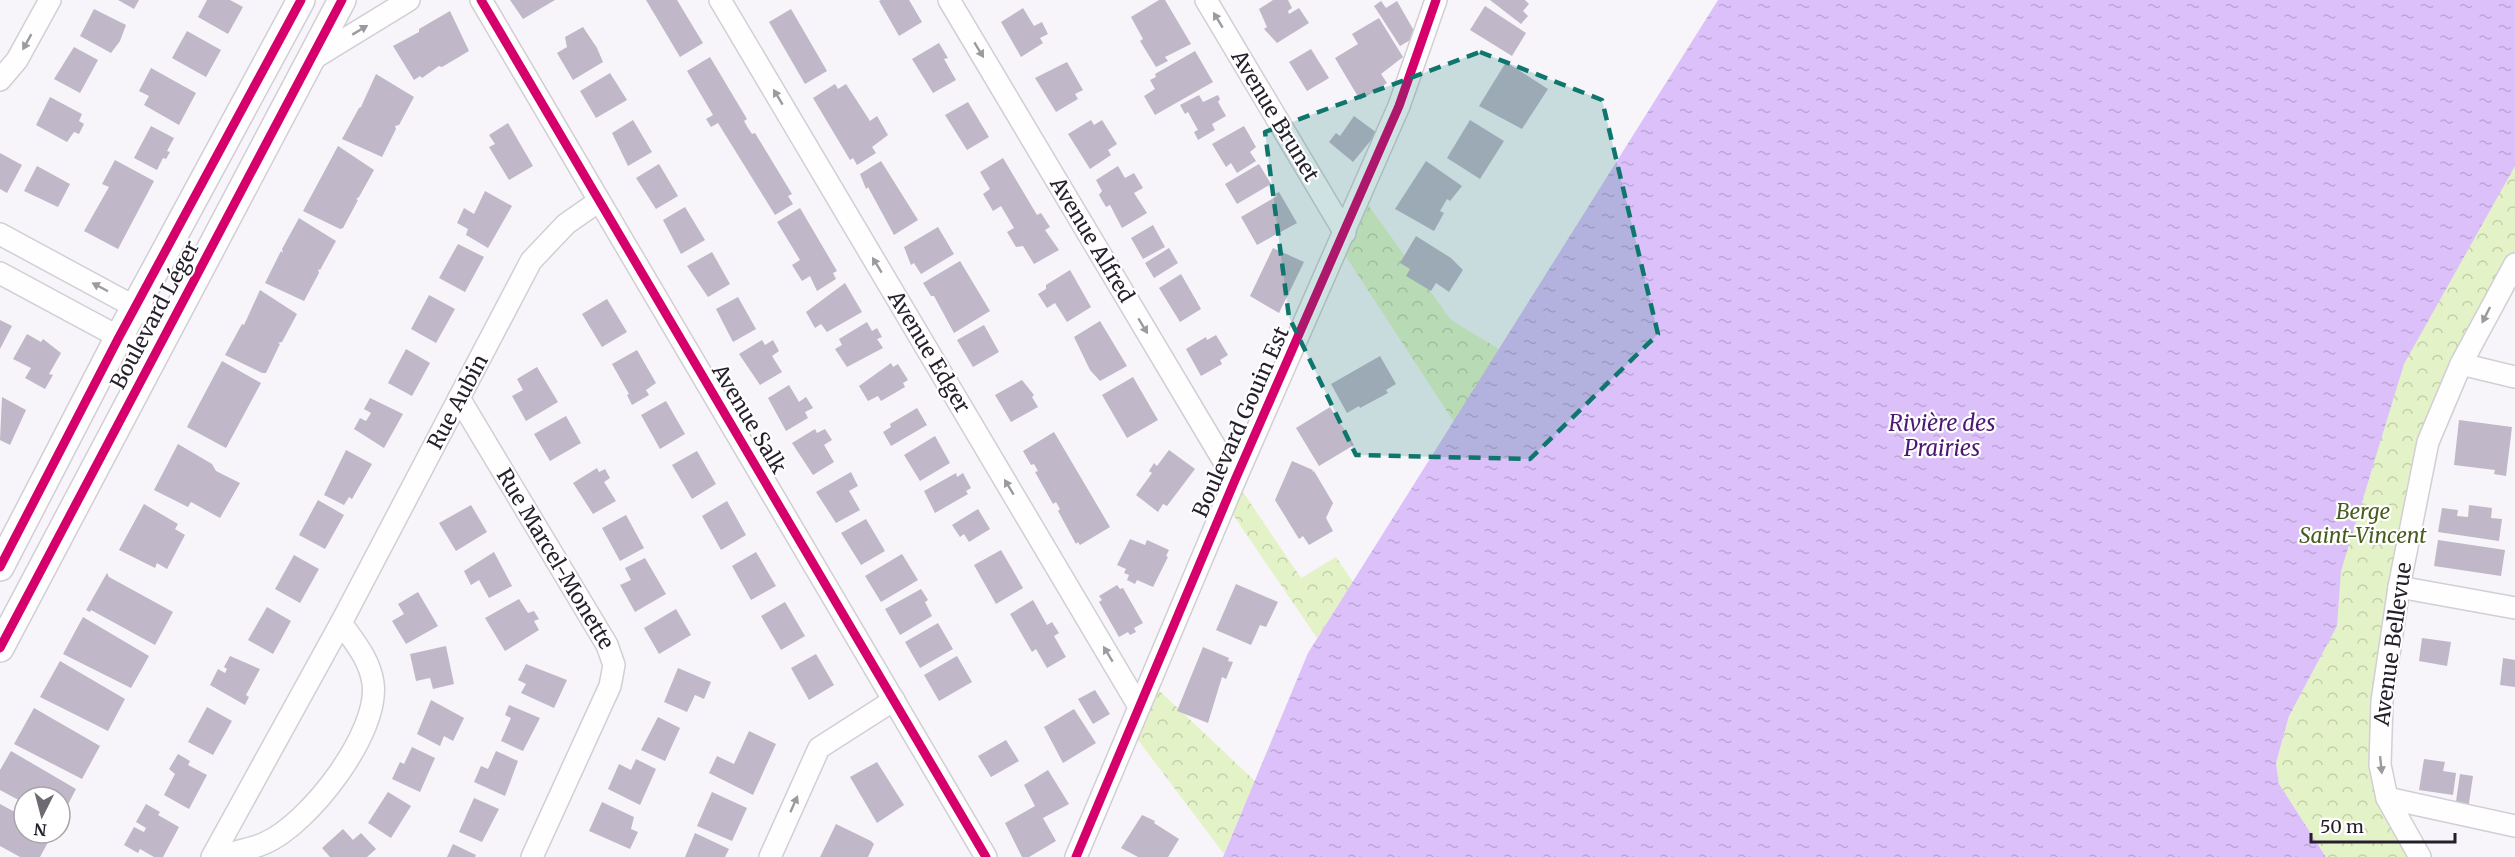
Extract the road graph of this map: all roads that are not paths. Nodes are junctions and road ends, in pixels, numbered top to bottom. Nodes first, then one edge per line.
1 (50, 0) edge
2 (301, 0) edge
3 (342, 0) edge
4 (409, 0) edge
5 (481, 0) edge
6 (720, 0) edge
7 (949, 0) edge
8 (1206, 0) edge
9 (1436, 0) edge
10 (311, 60) junction
11 (0, 80) edge
12 (600, 201) junction
13 (1345, 233) junction
14 (0, 234) edge
15 (2515, 264) edge
16 (0, 273) edge
17 (136, 308) junction
18 (170, 326) junction
19 (120, 337) junction
20 (154, 356) junction
21 (2461, 364) junction
22 (2515, 377) edge
23 (459, 398) junction
24 (1235, 480) junction
25 (0, 567) edge
26 (2399, 587) junction
27 (2515, 608) edge
28 (341, 623) junction
29 (0, 648) edge
30 (894, 700) junction
31 (1138, 705) junction
32 (2388, 798) junction
33 (2515, 826) edge
34 (212, 857) edge
35 (216, 857) edge
36 (532, 857) edge
37 (770, 857) edge
38 (986, 857) edge
39 (1076, 857) edge
40 (2420, 857) edge

1 -> 11 street
2 - 17 main road, Boulevard Léger
3 - 10 main road, Boulevard Léger
10 -> 4 street
5 - 12 street, Avenue Salk
31 -> 6 street, Avenue Edger
7 -> 24 street, Avenue Alfred
13 -> 8 street, Avenue Brunet
9 - 13 street, Boulevard Gouin Est
10 - 18 main road, Boulevard Léger
12 - 23 street, Rue Aubin
12 - 30 street, Avenue Salk
13 - 24 street, Boulevard Gouin Est
17 -> 14 street
15 -> 21 street, Avenue Bellevue
16 - 19 street
17 - 18 street
17 - 19 main road, Boulevard Léger
18 - 20 main road, Boulevard Léger
19 - 20 street
19 - 25 main road, Boulevard Léger
20 - 29 main road, Boulevard Léger
21 - 22 street
21 - 26 street, Avenue Bellevue
23 - 28 street, Rue Aubin
23 - 36 street, Rue Marcel-Monette
24 - 31 street, Boulevard Gouin Est
26 - 27 street
26 -> 32 street, Avenue Bellevue
28 - 34 street, Rue Aubin
28 - 35 street
37 -> 30 street
30 - 38 street, Avenue Salk
31 - 39 street, Boulevard Gouin Est
32 - 33 street
32 - 40 street, Avenue Bellevue

